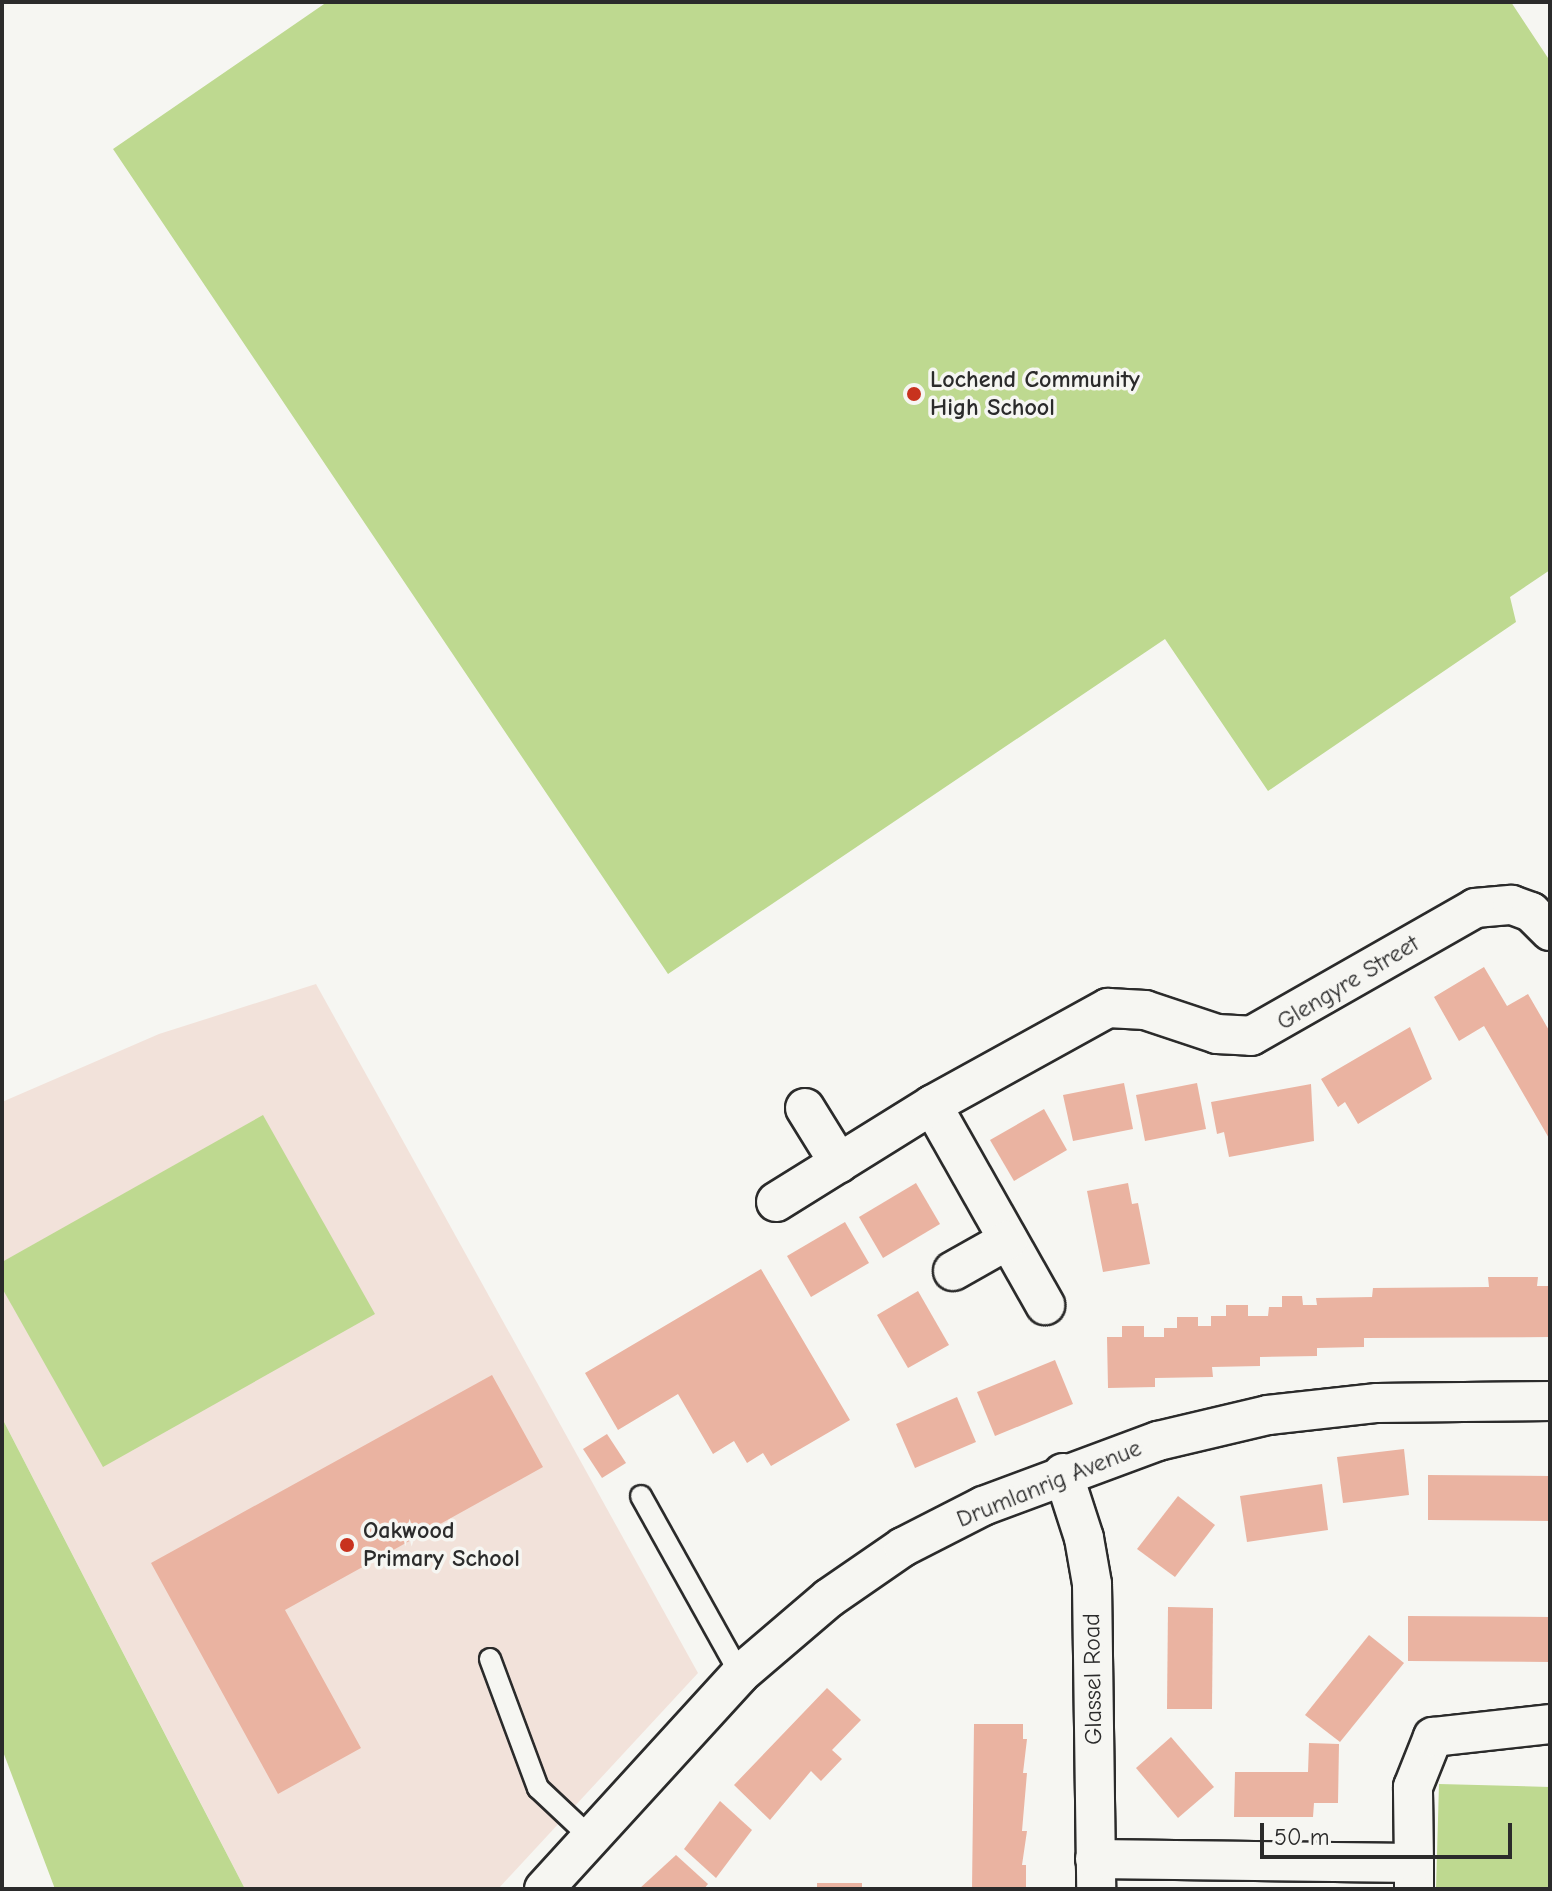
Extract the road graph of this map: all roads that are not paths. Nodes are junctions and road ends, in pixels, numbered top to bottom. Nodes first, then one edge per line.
1 (1550, 931) edge
2 (932, 1105) junction
3 (805, 1108) dead end
4 (839, 1163) junction
5 (776, 1202) dead end
6 (1008, 1240) junction
7 (953, 1271) dead end
8 (1045, 1305) dead end
9 (1550, 1401) edge
10 (1063, 1473) junction
11 (641, 1496) dead end
12 (490, 1659) dead end
13 (740, 1674) junction
14 (1550, 1724) edge
15 (591, 1838) junction
16 (1096, 1874) edge
17 (1414, 1876) edge
18 (544, 1889) edge

1 - 2 street, Glengyre Street
2 - 4 street, Glengyre Street
2 - 6 street
3 - 4 street
4 - 5 street, Glengyre Street
6 - 7 street
6 - 8 street
9 - 10 street, Drumlanrig Avenue
10 - 13 street, Drumlanrig Avenue
10 - 16 street, Glassel Road
11 - 13 lane
12 - 15 lane
13 - 15 street, Drumlanrig Avenue
14 - 17 street
15 - 18 street, Drumlanrig Avenue
16 - 17 street

